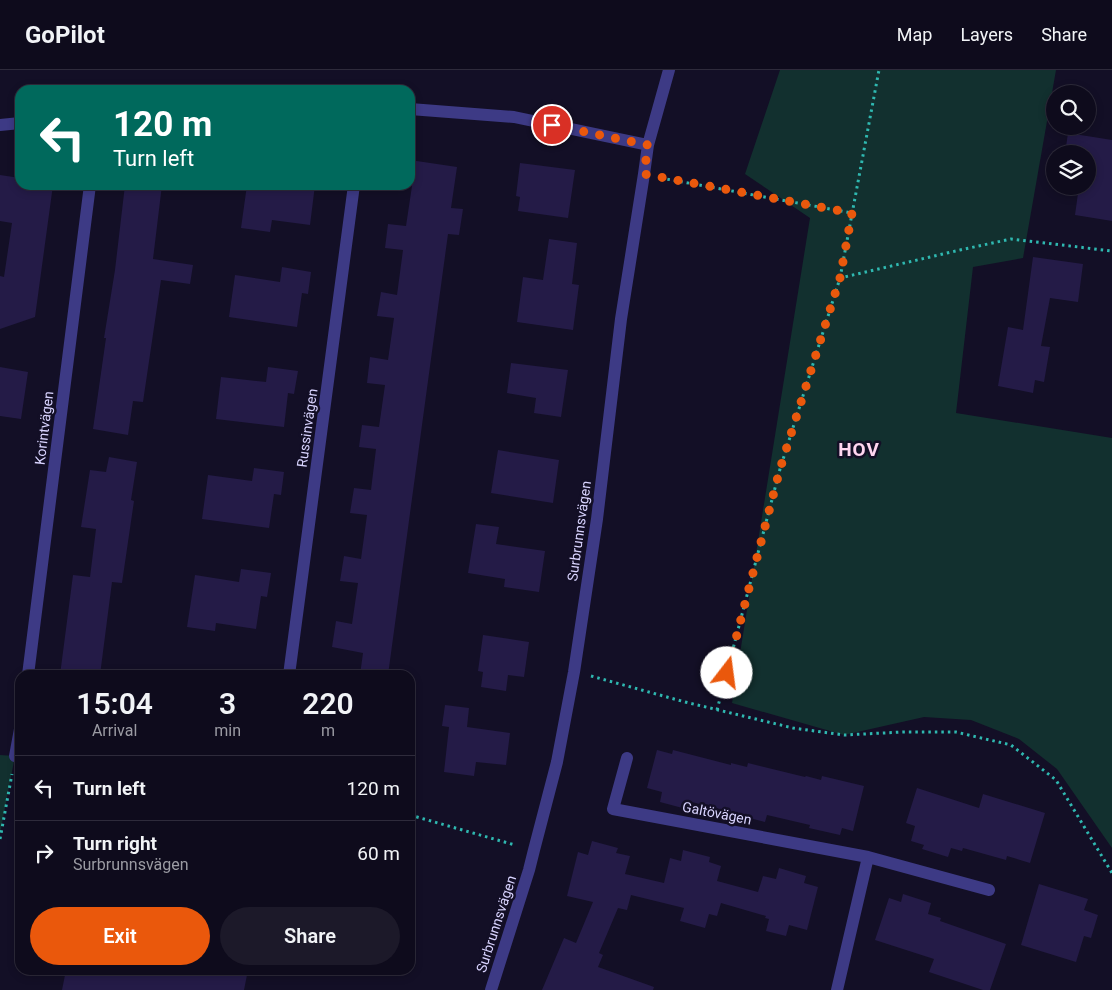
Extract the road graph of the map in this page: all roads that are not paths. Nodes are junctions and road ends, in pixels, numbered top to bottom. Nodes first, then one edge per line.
1 (669, 70) edge
2 (415, 109) edge
3 (15, 124) edge
4 (0, 125) edge
5 (648, 145) junction
6 (89, 190) edge
7 (353, 190) edge
8 (29, 670) edge
9 (290, 670) edge
10 (627, 758) dead end
11 (868, 857) junction
12 (989, 890) dead end
13 (491, 990) edge
14 (837, 990) edge

1 - 5 street, Surbrunnsvägen
2 - 5 street
3 - 4 street
5 - 13 street, Surbrunnsvägen
6 - 8 street, Korintvägen
7 - 9 street, Russinvägen
10 - 11 street, Galtövägen
11 - 12 street, Galtövägen
11 - 14 street

